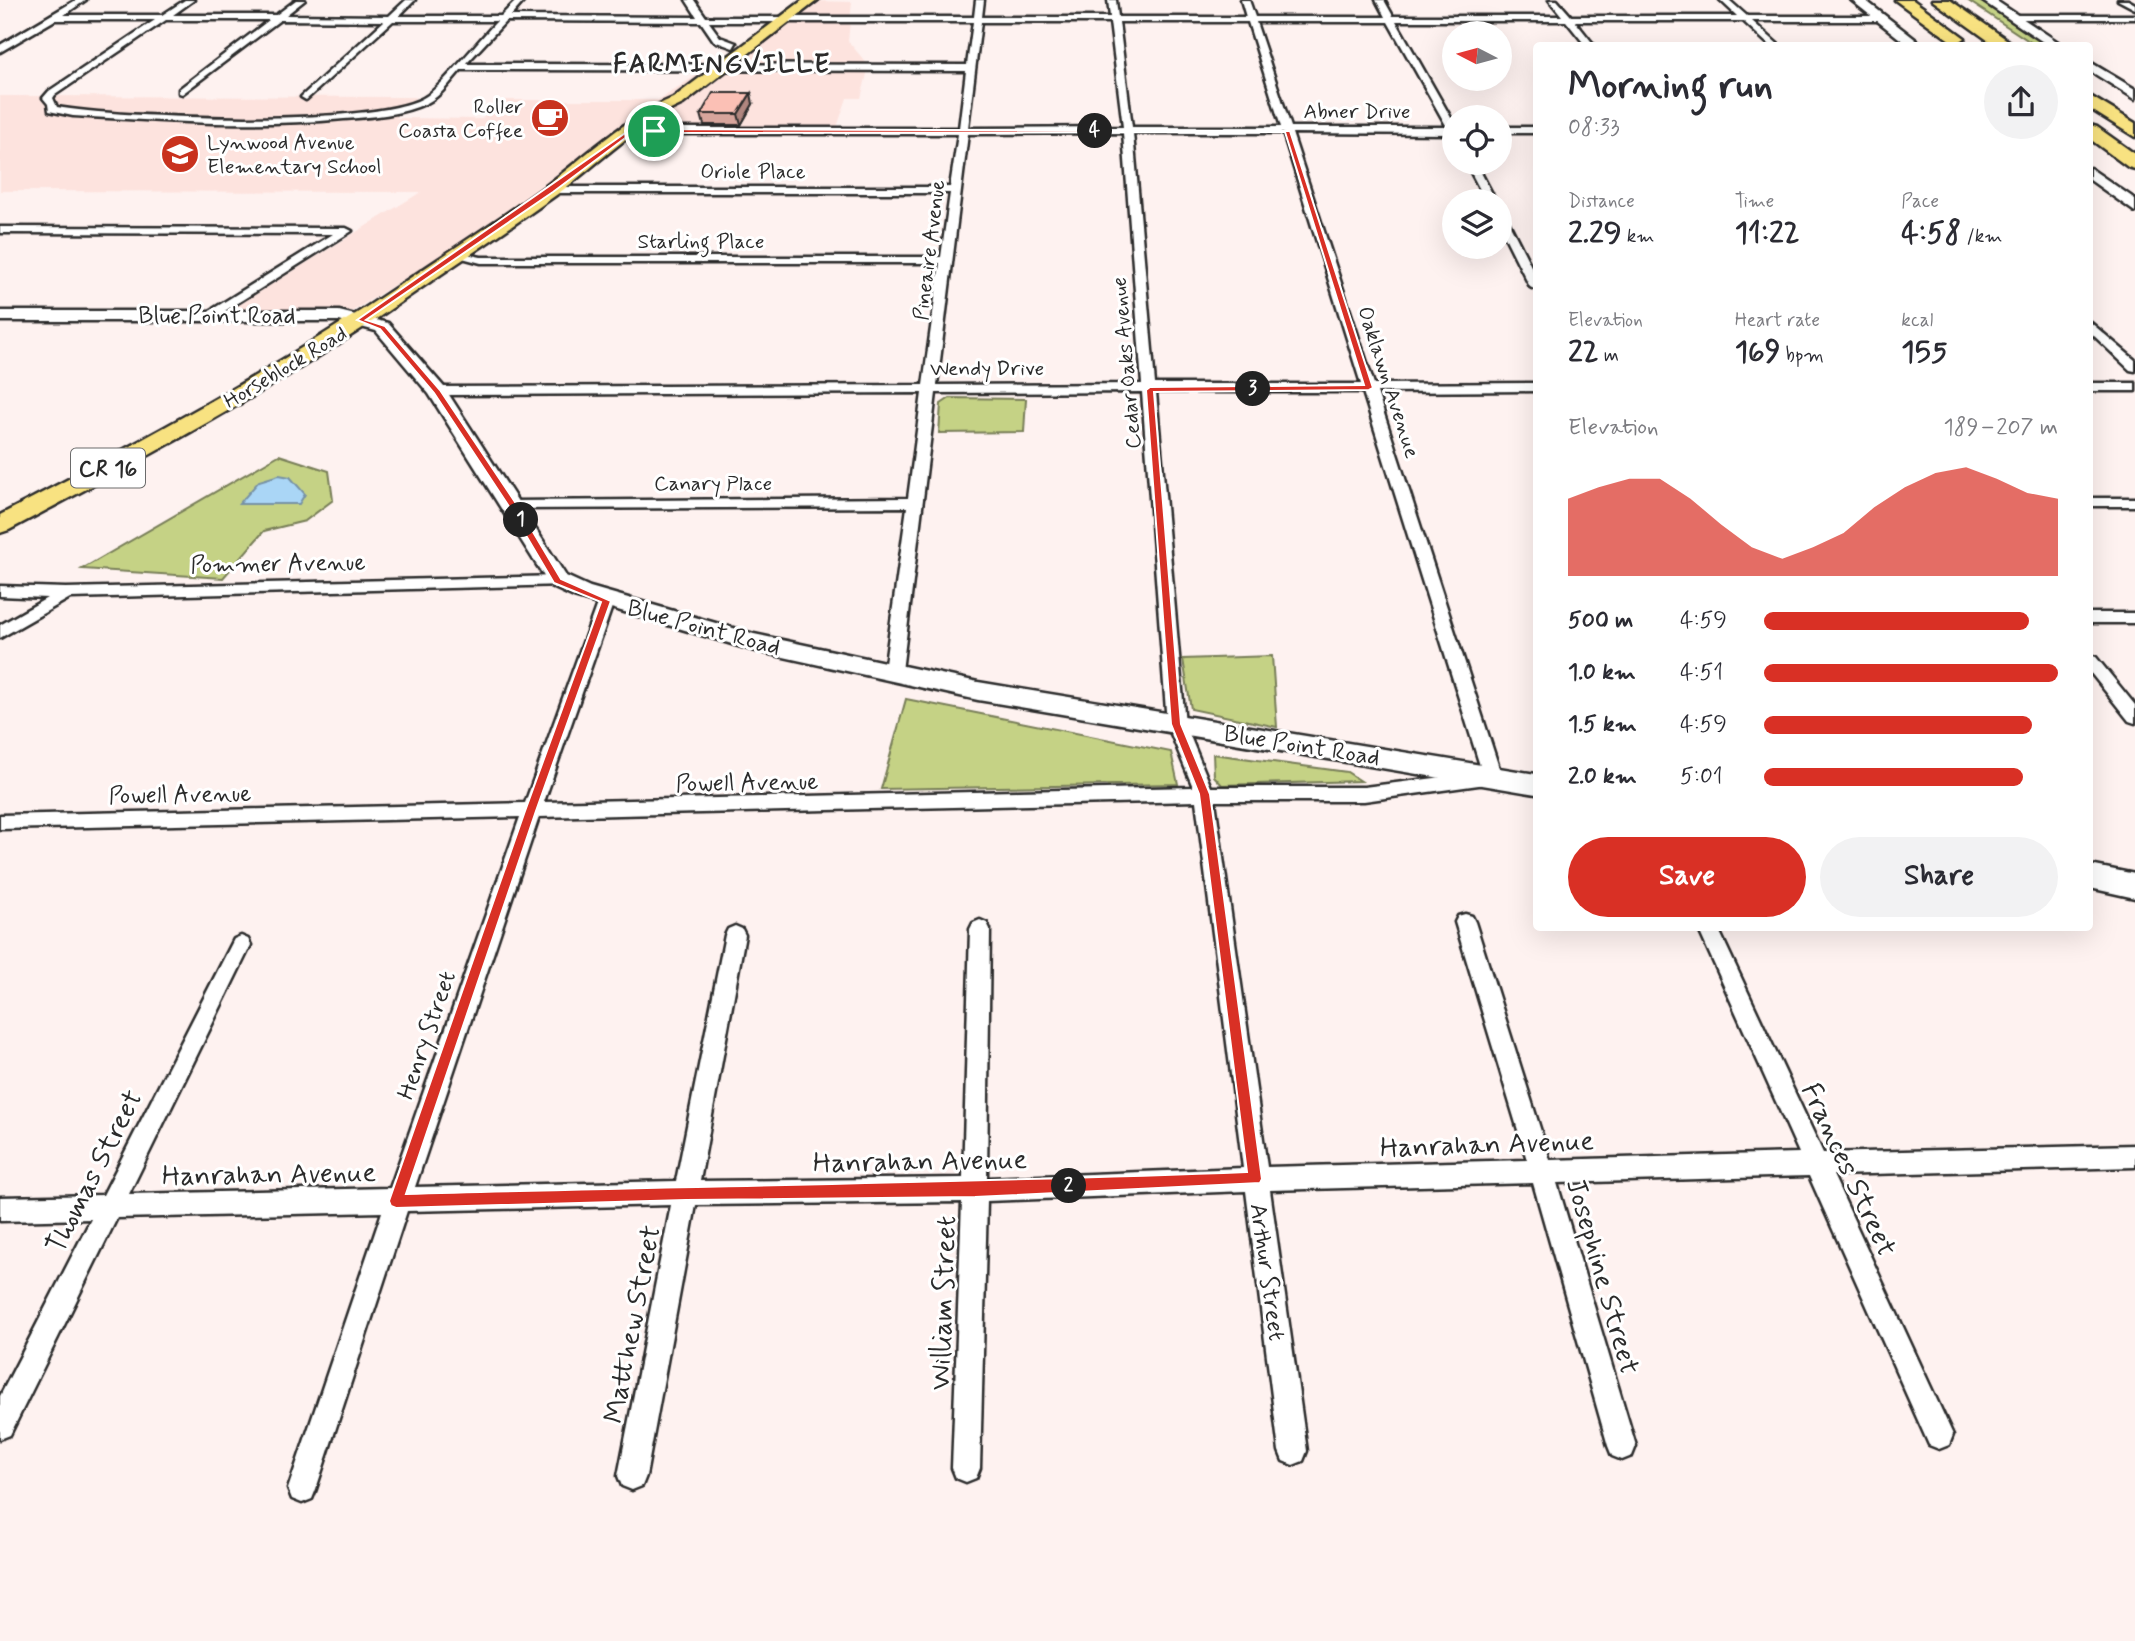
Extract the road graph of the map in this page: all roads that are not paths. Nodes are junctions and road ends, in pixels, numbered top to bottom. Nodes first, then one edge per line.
1 (82, 0) edge
2 (190, 0) edge
3 (301, 0) edge
4 (411, 0) edge
5 (521, 0) edge
6 (690, 0) edge
7 (793, 0) edge
8 (811, 0) edge
9 (980, 0) edge
10 (1112, 0) edge
11 (1245, 0) edge
12 (1380, 0) edge
13 (1553, 0) edge
14 (1724, 0) edge
15 (1857, 0) edge
16 (1898, 0) edge
17 (1903, 0) edge
18 (1987, 0) edge
19 (2122, 0) edge
20 (1946, 4) edge
21 (2135, 7) edge
22 (54, 17) junction
23 (164, 17) junction
24 (2013, 17) junction
25 (2135, 17) edge
26 (277, 18) junction
27 (392, 18) junction
28 (504, 18) junction
29 (703, 18) junction
30 (1745, 18) junction
31 (1880, 18) junction
32 (1114, 19) junction
33 (1251, 19) junction
34 (1391, 19) junction
35 (1569, 19) junction
36 (766, 20) junction
37 (785, 20) junction
38 (978, 20) junction
39 (1934, 22) junction
40 (1588, 42) edge
41 (1772, 42) edge
42 (1913, 42) edge
43 (1962, 42) edge
44 (2002, 42) edge
45 (2051, 42) edge
46 (733, 44) junction
47 (0, 48) edge
48 (458, 67) junction
49 (972, 68) junction
50 (2093, 68) edge
51 (700, 69) junction
52 (719, 69) junction
53 (181, 91) dead end
54 (2135, 95) edge
55 (306, 97) dead end
56 (51, 100) junction
57 (2093, 103) edge
58 (135, 105) dead end
59 (418, 105) junction
60 (298, 108) dead end
61 (1442, 109) edge
62 (657, 110) junction
63 (1442, 130) edge
64 (1512, 130) edge
65 (1533, 130) edge
66 (631, 131) junction
67 (964, 131) junction
68 (1128, 131) junction
69 (1287, 131) junction
70 (2135, 131) edge
71 (2093, 133) edge
72 (2135, 163) edge
73 (2093, 175) edge
74 (551, 190) junction
75 (956, 190) junction
76 (2135, 207) edge
77 (0, 230) edge
78 (1512, 240) edge
79 (457, 256) junction
80 (945, 260) junction
81 (1533, 281) edge
82 (212, 315) junction
83 (0, 316) edge
84 (360, 320) junction
85 (2093, 330) edge
86 (2135, 367) edge
87 (1533, 387) edge
88 (2093, 387) edge
89 (2135, 387) edge
90 (1369, 388) junction
91 (931, 389) junction
92 (1150, 390) junction
93 (437, 391) junction
94 (915, 502) junction
95 (2093, 502) edge
96 (2135, 502) edge
97 (512, 505) junction
98 (0, 525) edge
99 (558, 581) junction
100 (0, 591) edge
101 (66, 593) junction
102 (606, 601) junction
103 (2093, 618) edge
104 (2135, 618) edge
105 (0, 632) edge
106 (2093, 665) edge
107 (893, 671) junction
108 (2135, 717) edge
109 (1176, 724) junction
110 (1493, 777) junction
111 (1533, 784) edge
112 (1205, 794) junction
113 (530, 811) junction
114 (0, 822) edge
115 (2093, 878) edge
116 (2135, 886) edge
117 (1465, 922) dead end
118 (980, 929) dead end
119 (1709, 931) edge
120 (735, 935) dead end
121 (241, 945) dead end
122 (2135, 1156) edge
123 (1815, 1164) junction
124 (1542, 1171) junction
125 (1255, 1179) junction
126 (975, 1190) junction
127 (686, 1193) junction
128 (396, 1201) junction
129 (109, 1205) junction
130 (0, 1209) edge
131 (0, 1425) edge
132 (1939, 1435) dead end
133 (1622, 1446) dead end
134 (1293, 1451) dead end
135 (966, 1468) dead end
136 (632, 1476) dead end
137 (303, 1489) dead end

1 - 22 street
2 - 23 street
3 - 26 street
4 - 27 street
5 - 28 street
6 - 29 street
7 - 36 main road, Horseblock Road / CR 16
8 - 37 main road, Horseblock Road / CR 16
9 - 38 street, Pineaire Avenue
10 - 32 street, Cedar Oaks Avenue
11 - 33 street, Oaklawn Avenue
12 - 34 street
13 - 35 street
14 - 30 street
15 - 31 street
16 - 39 highway
17 - 39 highway
18 - 24 street
19 - 21 street
20 - 44 highway
22 - 23 street
22 - 47 street
23 - 26 street
23 - 56 street
24 - 25 street
24 - 45 street
26 - 27 street
26 - 53 street
27 - 28 street
27 - 55 street
28 - 29 street
28 - 48 street
29 - 36 street
29 - 46 street
30 - 31 street
30 - 35 street
30 - 41 street
31 - 42 street
32 - 33 street
32 - 38 street
32 - 68 street, Cedar Oaks Avenue
33 - 34 street
33 - 69 street, Oaklawn Avenue
34 - 35 street
34 - 61 street
35 - 40 street
36 - 37 street
36 - 46 main road, Horseblock Road / CR 16
37 - 38 street
37 - 52 main road, Horseblock Road / CR 16
38 - 49 street, Pineaire Avenue
39 - 43 highway
46 - 51 main road, Horseblock Road / CR 16
48 - 51 street
48 - 59 street
49 - 52 street
49 - 67 street, Pineaire Avenue
50 - 54 street
51 - 52 street
51 - 62 main road, Horseblock Road / CR 16
52 - 62 main road, Horseblock Road / CR 16
56 - 58 street
56 - 59 street
57 - 70 highway
59 - 60 street
62 - 66 main road, Horseblock Road / CR 16
63 - 69 street, Abner Drive
64 - 65 street
66 - 67 street, Abner Drive
66 - 74 main road, Horseblock Road / CR 16
67 - 68 street, Abner Drive
67 - 75 street, Pineaire Avenue
68 - 69 street, Abner Drive
68 - 92 street, Cedar Oaks Avenue
69 - 90 street, Oaklawn Avenue
71 - 72 highway
73 - 76 street
74 - 75 street, Oriole Place
74 - 79 main road, Horseblock Road / CR 16
75 - 80 street, Pineaire Avenue
77 - 82 street
78 - 81 street
79 - 80 street, Starling Place
79 - 84 main road, Horseblock Road / CR 16
80 - 91 street, Pineaire Avenue
82 - 83 street, Blue Point Road
82 - 84 street, Blue Point Road
84 - 93 street, Blue Point Road
84 - 98 main road, Horseblock Road / CR 16
85 - 86 street
87 - 90 street, Wendy Drive
88 - 89 street
90 - 92 street, Wendy Drive
90 - 110 street, Oaklawn Avenue
91 - 92 street, Wendy Drive
91 - 93 street, Wendy Drive
91 - 94 street, Pineaire Avenue
92 - 109 street, Cedar Oaks Avenue
93 - 97 street, Blue Point Road
94 - 97 street, Canary Place
94 - 107 street, Pineaire Avenue
95 - 96 street
97 - 99 street, Blue Point Road
99 - 101 street, Pommer Avenue
99 - 102 street, Blue Point Road
100 - 101 street, Pommer Avenue
101 - 105 street
102 - 107 street, Blue Point Road
102 - 113 street, Henry Street
103 - 104 street
106 - 108 street
107 - 109 street, Blue Point Road
109 - 110 street, Blue Point Road
109 - 112 street, Arthur Street
110 - 111 street, Blue Point Road
110 - 112 street, Powell Avenue
112 - 113 street, Powell Avenue
112 - 125 street, Arthur Street
113 - 114 street, Powell Avenue
113 - 128 street, Henry Street
115 - 116 street
117 - 124 street, Josephine Street
118 - 126 street, William Street
119 - 123 street, Frances Street
120 - 127 street, Matthew Street
121 - 129 street, Thomas Street
122 - 123 street, Hanrahan Avenue
123 - 124 street, Hanrahan Avenue
123 - 132 street, Frances Street
124 - 125 street, Hanrahan Avenue
124 - 133 street, Josephine Street
125 - 126 street, Hanrahan Avenue
125 - 134 street, Arthur Street
126 - 127 street, Hanrahan Avenue
126 - 135 street, William Street
127 - 128 street, Hanrahan Avenue
127 - 136 street, Matthew Street
128 - 129 street, Hanrahan Avenue
128 - 137 street, Henry Street
129 - 130 street, Hanrahan Avenue
129 - 131 street, Thomas Street

